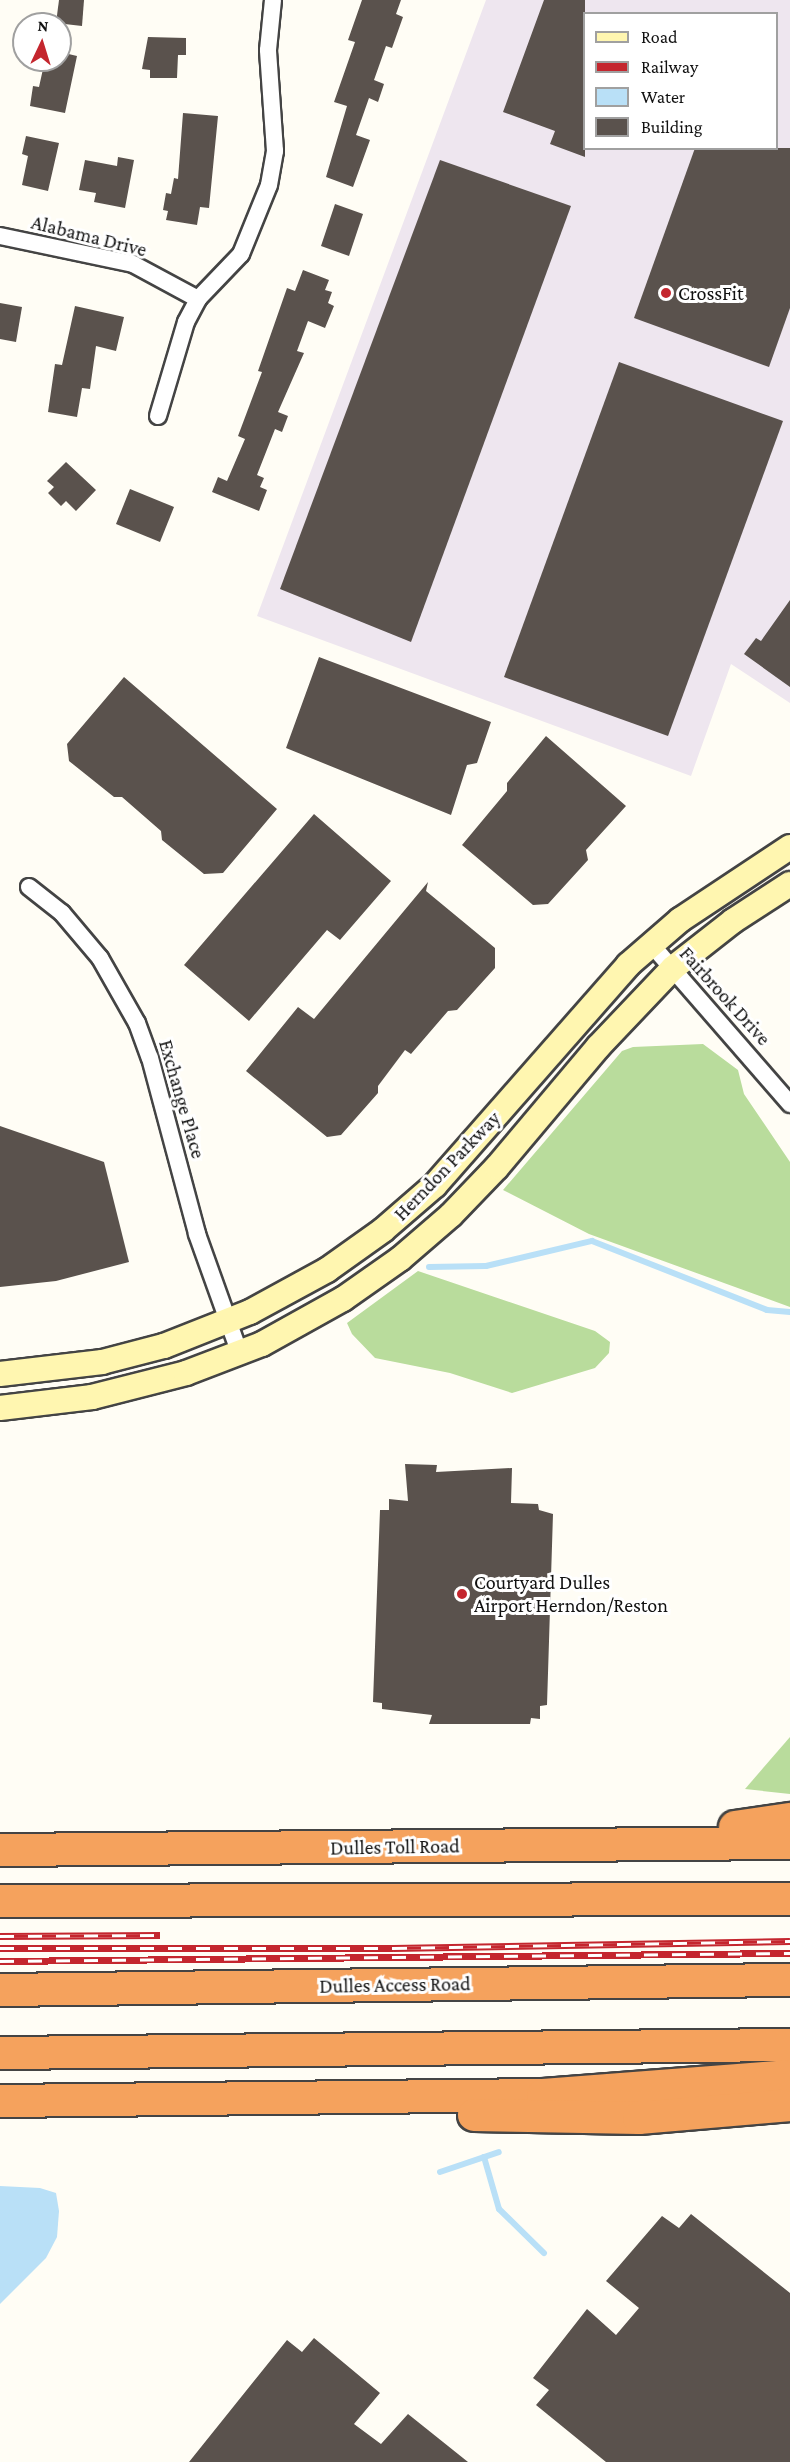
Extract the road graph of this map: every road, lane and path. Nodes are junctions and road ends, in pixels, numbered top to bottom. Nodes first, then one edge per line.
1 (273, 0) edge
2 (0, 236) edge
3 (198, 299) junction
4 (158, 416) dead end
5 (790, 847) edge
6 (790, 884) edge
7 (29, 887) dead end
8 (651, 944) junction
9 (673, 968) junction
10 (790, 1104) edge
11 (228, 1322) junction
12 (240, 1354) junction
13 (0, 1374) edge
14 (0, 1408) edge
15 (790, 1819) edge
16 (790, 1842) edge
17 (642, 1843) junction
18 (0, 1850) edge
19 (790, 1899) edge
20 (0, 1901) edge
21 (790, 1980) edge
22 (0, 1990) edge
23 (790, 2045) edge
24 (0, 2053) edge
25 (790, 2076) edge
26 (309, 2098) junction
27 (0, 2101) edge
28 (55, 2101) junction
29 (790, 2105) edge
30 (0, 2106) edge

1 - 3 street
2 - 3 street, Alabama Drive
3 - 4 street
5 - 8 main road, Herndon Parkway
6 - 9 main road, Herndon Parkway
7 - 11 street, Exchange Place
8 - 9 street, Fairbrook Drive
8 - 11 main road, Herndon Parkway
9 - 10 street, Fairbrook Drive
9 - 12 main road, Herndon Parkway
11 - 12 street, Exchange Place
11 - 13 main road, Herndon Parkway
12 - 14 main road, Herndon Parkway
15 - 17 highway
16 - 17 highway, Dulles Toll Road
17 - 18 highway, Dulles Toll Road
19 - 20 highway
21 - 22 highway, Dulles Access Road
23 - 24 highway
25 - 26 highway
26 - 28 highway
26 - 29 highway
27 - 28 highway
28 - 30 highway

